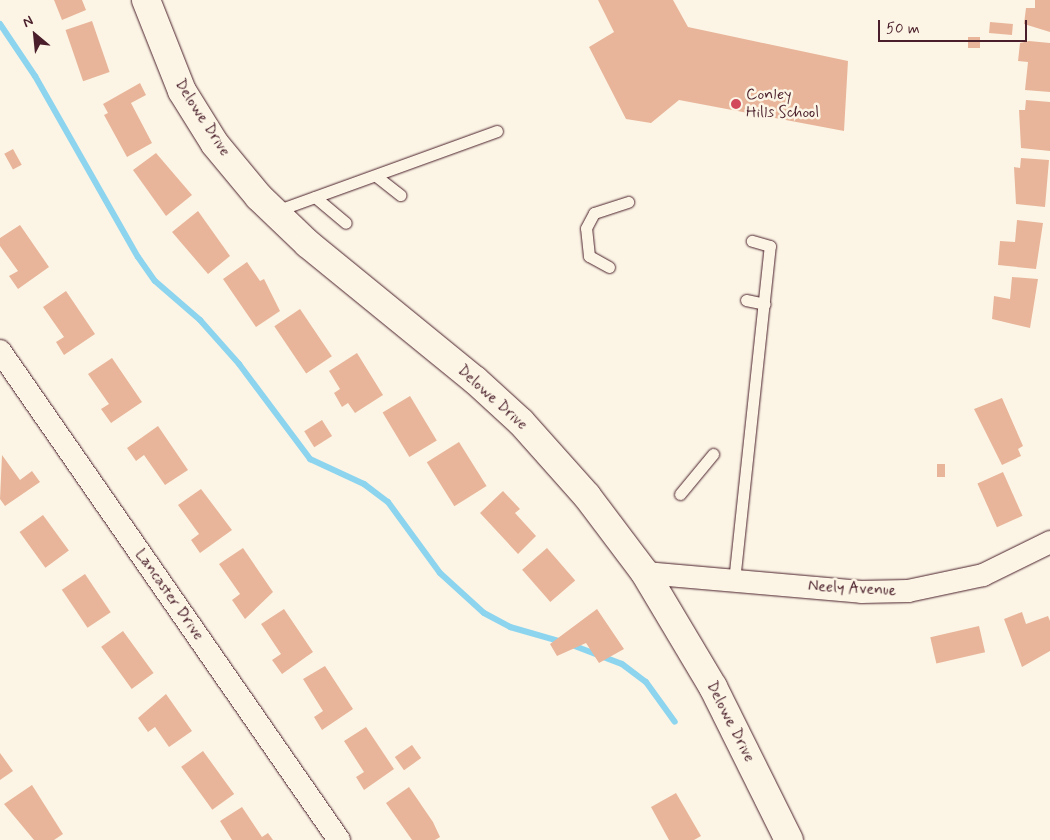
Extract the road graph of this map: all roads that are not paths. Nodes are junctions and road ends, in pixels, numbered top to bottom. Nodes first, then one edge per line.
1 (146, 0) edge
2 (497, 131) dead end
3 (376, 176) junction
4 (400, 195) dead end
5 (315, 196) junction
6 (628, 202) dead end
7 (274, 212) junction
8 (346, 223) dead end
9 (752, 241) dead end
10 (609, 267) dead end
11 (746, 300) dead end
12 (765, 304) junction
13 (0, 351) edge
14 (713, 454) dead end
15 (680, 494) dead end
16 (1050, 542) edge
17 (645, 573) junction
18 (734, 581) junction
19 (339, 840) edge
20 (789, 840) edge

1 - 7 street, Delowe Drive
2 - 3 lane
3 - 4 lane
3 - 5 lane
5 - 7 lane
5 - 8 lane
6 - 10 lane
7 - 17 street, Delowe Drive
9 - 12 lane
11 - 12 lane
12 - 18 lane
13 - 19 street, Lancaster Drive
14 - 15 lane
16 - 18 street, Neely Avenue
17 - 18 street, Neely Avenue
17 - 20 street, Delowe Drive

